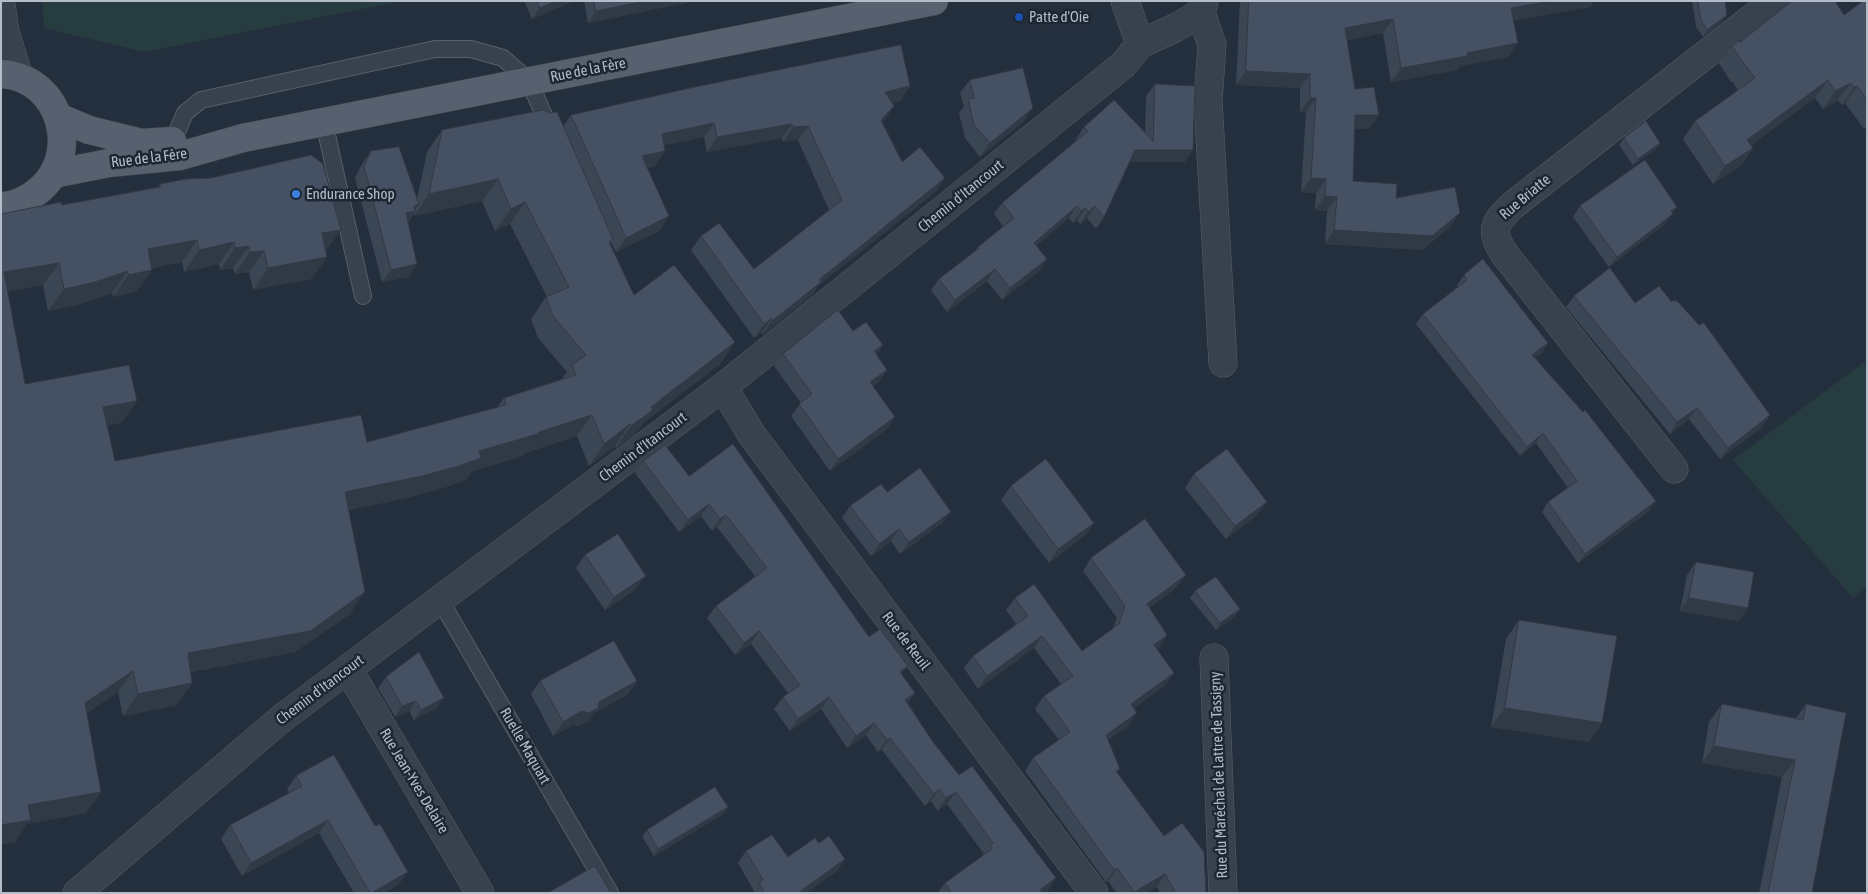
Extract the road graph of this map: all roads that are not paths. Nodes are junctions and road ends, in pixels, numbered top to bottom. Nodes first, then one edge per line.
1 (934, 1) edge
2 (1125, 1) edge
3 (1774, 1) edge
4 (1, 5) edge
5 (1203, 7) edge
6 (1140, 44) junction
7 (10, 76) edge
8 (529, 81) junction
9 (58, 117) junction
10 (324, 122) junction
11 (243, 138) junction
12 (173, 141) junction
13 (558, 145) edge
14 (53, 174) junction
15 (1, 206) edge
16 (363, 296) dead end
17 (1223, 363) dead end
18 (723, 387) junction
19 (1674, 469) dead end
20 (440, 600) junction
21 (1214, 658) dead end
22 (348, 669) junction
23 (77, 893) edge
24 (480, 893) edge
25 (610, 893) edge
26 (1094, 893) edge
27 (1223, 893) edge

1 - 8 main road, Rue de la Fère
2 - 6 street
3 - 19 street, Rue Briatte
4 - 7 street
5 - 6 street, Chemin d'Itancourt
5 - 17 street
6 - 18 street, Chemin d'Itancourt
7 - 9 main road
8 - 10 main road, Rue de la Fère
8 - 12 lane
8 - 13 lane
9 - 12 main road, Rue de la Fère
9 - 14 main road
10 - 11 main road, Rue de la Fère
10 - 16 lane
11 - 12 main road, Rue de la Fère
11 - 14 main road, Rue de la Fère
14 - 15 main road
18 - 20 street, Chemin d'Itancourt
18 - 26 street, Rue de Reuil
20 - 22 street, Chemin d'Itancourt
20 - 25 lane, Ruelle Maquart
21 - 27 street, Rue du Maréchal de Lattre de Tassigny
22 - 23 street, Chemin d'Itancourt
22 - 24 street, Rue Jean-Yves Delaire

